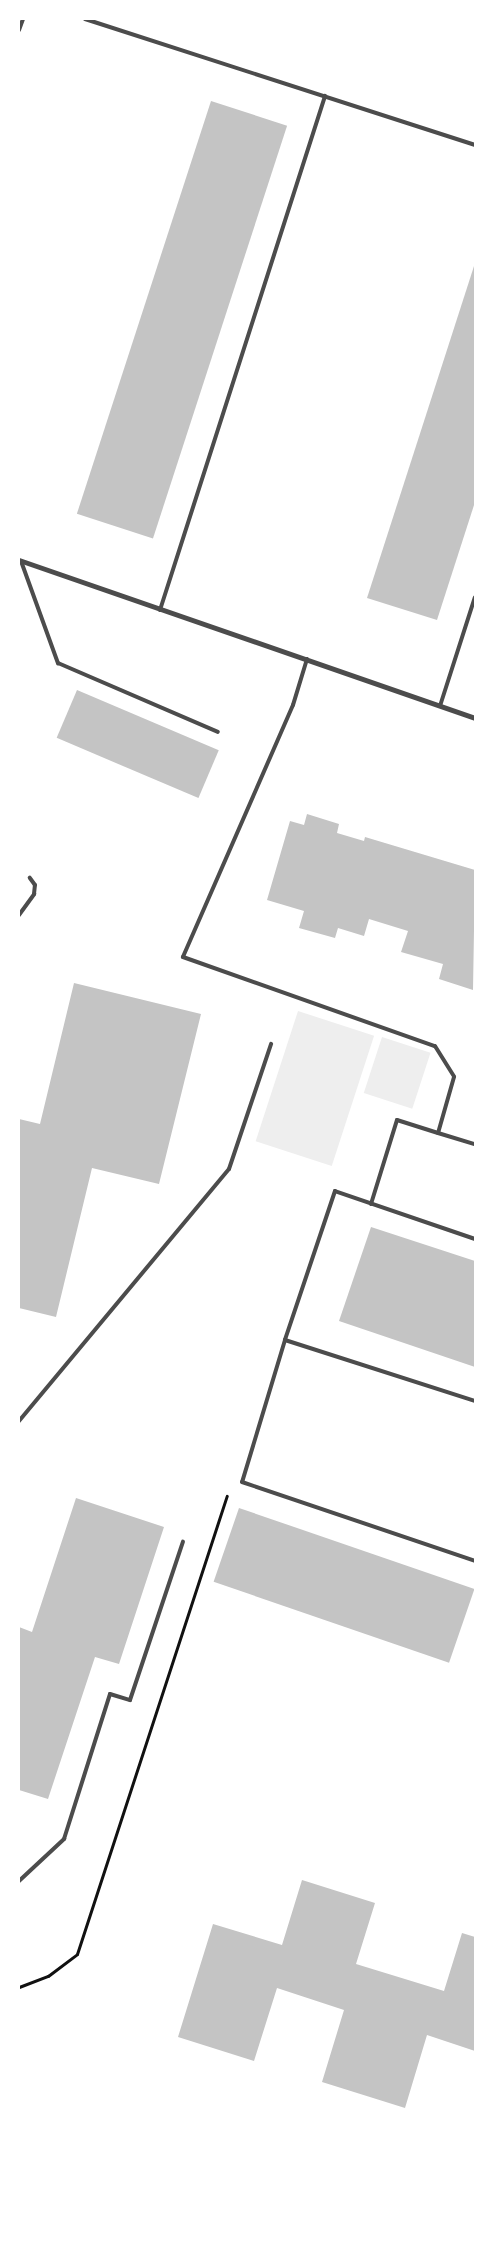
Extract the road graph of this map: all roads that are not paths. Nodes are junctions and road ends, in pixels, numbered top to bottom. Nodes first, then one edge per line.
1 (22, 19) edge
2 (85, 19) edge
3 (19, 30) edge
4 (325, 96) junction
5 (475, 144) edge
6 (20, 560) edge
7 (475, 597) edge
8 (160, 610) junction
9 (307, 659) junction
10 (440, 706) junction
11 (475, 718) edge
12 (218, 732) dead end
13 (30, 878) dead end
14 (19, 915) edge
15 (271, 1044) dead end
16 (438, 1133) junction
17 (475, 1144) edge
18 (371, 1204) junction
19 (475, 1238) edge
20 (285, 1340) junction
21 (475, 1401) edge
22 (19, 1421) edge
23 (183, 1542) dead end
24 (475, 1561) edge
25 (19, 1880) edge

1 - 3 lane
2 - 4 lane
4 - 5 lane
4 - 8 lane
6 - 8 street
6 - 12 lane
7 - 10 lane
8 - 9 street
9 - 10 street
9 - 16 lane
10 - 11 street
13 - 14 lane
15 - 22 lane
16 - 17 lane
16 - 18 lane
18 - 19 lane
18 - 20 lane
20 - 21 lane
20 - 24 lane
23 - 25 lane

